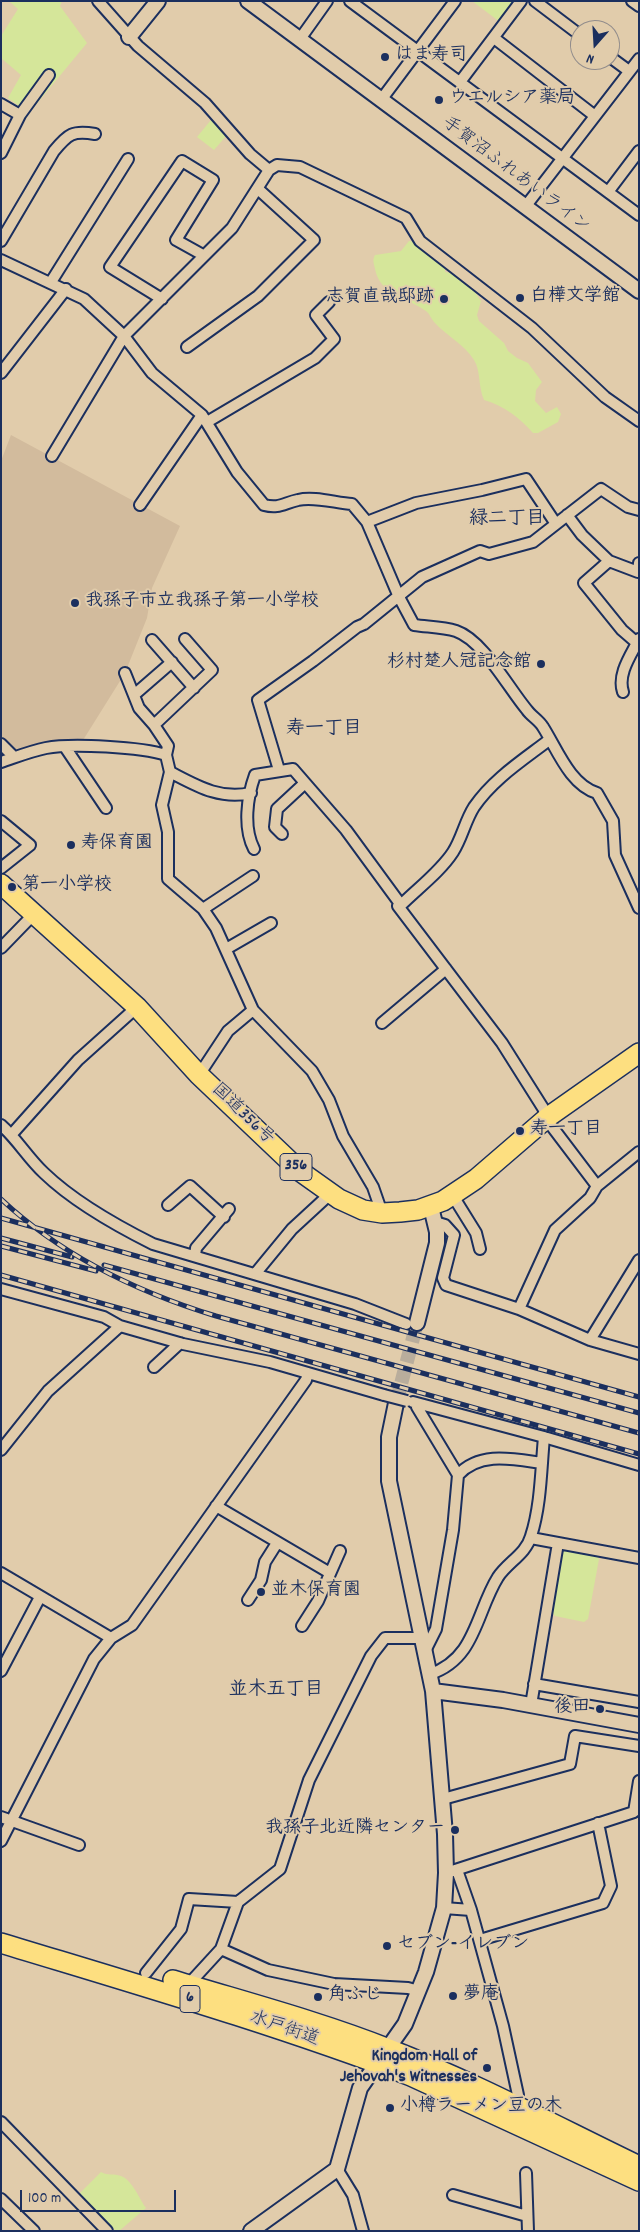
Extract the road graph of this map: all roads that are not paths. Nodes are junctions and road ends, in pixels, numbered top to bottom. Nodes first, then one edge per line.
1 (98, 1) edge
2 (158, 1) edge
3 (248, 1) edge
4 (327, 1) edge
5 (350, 1) edge
6 (521, 1) edge
7 (535, 1) edge
8 (632, 1) edge
9 (450, 3) edge
10 (639, 6) edge
11 (570, 27) edge
12 (129, 37) junction
13 (494, 38) junction
14 (300, 39) junction
15 (418, 51) junction
16 (639, 58) edge
17 (620, 64) edge
18 (629, 71) junction
19 (49, 76) dead end
20 (460, 82) junction
21 (381, 100) junction
22 (1, 104) edge
23 (20, 115) junction
24 (595, 116) junction
25 (96, 134) dead end
26 (639, 151) edge
27 (1, 153) edge
28 (563, 159) junction
29 (128, 160) dead end
30 (269, 170) junction
31 (258, 188) junction
32 (608, 192) junction
33 (525, 207) junction
34 (639, 215) edge
35 (1, 241) edge
36 (203, 255) junction
37 (1, 260) edge
38 (51, 282) junction
39 (66, 289) junction
40 (639, 291) edge
41 (162, 299) junction
42 (330, 302) dead end
43 (124, 336) junction
44 (187, 347) dead end
45 (1, 373) edge
46 (204, 419) junction
47 (639, 421) edge
48 (52, 456) dead end
49 (140, 504) dead end
50 (639, 510) edge
51 (567, 516) junction
52 (367, 522) junction
53 (556, 524) junction
54 (610, 561) junction
55 (639, 563) edge
56 (638, 573) edge
57 (400, 597) junction
58 (185, 639) dead end
59 (152, 640) dead end
60 (638, 641) edge
61 (172, 662) junction
62 (125, 673) dead end
63 (194, 688) junction
64 (624, 692) dead end
65 (134, 695) junction
66 (154, 725) junction
67 (549, 740) junction
68 (1, 744) edge
69 (65, 747) junction
70 (166, 755) junction
71 (14, 757) junction
72 (1, 762) edge
73 (279, 770) junction
74 (170, 772) junction
75 (305, 783) junction
76 (251, 793) junction
77 (106, 808) dead end
78 (1, 821) edge
79 (282, 834) dead end
80 (254, 849) dead end
81 (1, 868) edge
82 (253, 876) dead end
83 (1, 884) edge
84 (401, 905) junction
85 (639, 908) edge
86 (202, 909) junction
87 (33, 915) junction
88 (271, 923) dead end
89 (1, 948) edge
90 (226, 949) junction
91 (446, 969) junction
92 (136, 1007) junction
93 (253, 1010) junction
94 (382, 1023) dead end
95 (639, 1053) edge
96 (199, 1074) junction
97 (548, 1116) junction
98 (1, 1124) edge
99 (12, 1134) junction
100 (639, 1152) edge
101 (597, 1186) junction
102 (330, 1194) junction
103 (453, 1196) junction
104 (168, 1205) dead end
105 (382, 1213) junction
106 (433, 1214) junction
107 (480, 1249) dead end
108 (195, 1256) junction
109 (639, 1260) edge
110 (255, 1274) junction
111 (1, 1289) edge
112 (519, 1309) junction
113 (412, 1324) joint
114 (120, 1326) junction
115 (590, 1340) junction
116 (180, 1343) junction
117 (639, 1354) edge
118 (154, 1367) dead end
119 (308, 1373) junction
120 (396, 1400) junction
121 (418, 1404) junction
122 (544, 1437) junction
123 (1, 1450) edge
124 (542, 1463) junction
125 (639, 1465) edge
126 (458, 1475) junction
127 (216, 1506) junction
128 (531, 1538) junction
129 (277, 1543) junction
130 (558, 1543) junction
131 (340, 1551) dead end
132 (639, 1558) edge
133 (1, 1572) edge
134 (330, 1573) junction
135 (40, 1597) junction
136 (248, 1600) dead end
137 (302, 1626) dead end
138 (111, 1638) junction
139 (423, 1644) junction
140 (1, 1671) edge
141 (430, 1674) junction
142 (534, 1684) junction
143 (433, 1691) junction
144 (639, 1702) edge
145 (531, 1704) junction
146 (632, 1723) edge
147 (639, 1746) edge
148 (639, 1781) edge
149 (443, 1799) junction
150 (636, 1812) edge
151 (1, 1816) edge
152 (12, 1821) junction
153 (598, 1823) junction
154 (1, 1841) edge
155 (79, 1845) dead end
156 (452, 1871) junction
157 (238, 1902) junction
158 (444, 1908) junction
159 (471, 1910) junction
160 (1, 1930) edge
161 (480, 1940) junction
162 (1, 1943) edge
163 (221, 1949) junction
164 (146, 1973) junction
165 (188, 1985) junction
166 (419, 1991) junction
167 (382, 2056) junction
168 (517, 2107) junction
169 (1, 2122) edge
170 (639, 2166) edge
171 (337, 2169) junction
172 (526, 2173) dead end
173 (639, 2181) edge
174 (453, 2195) dead end
175 (1, 2199) edge
176 (527, 2216) junction
177 (34, 2231) edge
178 (107, 2231) edge
179 (252, 2231) edge
180 (363, 2231) edge
181 (528, 2231) edge

1 - 12 street
2 - 12 street
3 - 14 street, 手賀沼ふれあいライン
4 - 14 street
5 - 15 street
6 - 13 street
7 - 11 street
8 - 10 street
9 - 15 street
12 - 30 street
13 - 20 street
13 - 24 street
14 - 21 street, 手賀沼ふれあいライン
15 - 20 street
15 - 21 street
16 - 18 street
17 - 18 street
18 - 24 street
19 - 23 street
20 - 28 street
21 - 33 street, 手賀沼ふれあいライン
22 - 23 street
23 - 27 street
24 - 28 street
25 - 35 street
26 - 32 street
28 - 32 street
28 - 33 street
29 - 38 street
30 - 31 street
30 - 47 street
31 - 36 street
31 - 44 street
32 - 34 street
33 - 40 street, 手賀沼ふれあいライン
36 - 41 street
36 - 41 street
37 - 38 street
38 - 39 street
39 - 43 street
39 - 45 street
41 - 43 street
42 - 46 street
43 - 46 street
43 - 48 street
46 - 49 street
46 - 52 street
50 - 51 street
51 - 53 street
51 - 54 street
52 - 53 street
52 - 57 street
53 - 57 street
54 - 56 street
54 - 60 street
55 - 56 street
57 - 67 street
57 - 73 street
58 - 63 street
59 - 61 street
60 - 64 street
61 - 63 street
61 - 65 street
62 - 65 street
63 - 66 street
65 - 66 street
66 - 70 street
67 - 84 street
67 - 85 street
68 - 71 street
69 - 70 street
69 - 71 street
69 - 77 street
70 - 74 street
71 - 72 street
73 - 75 street
73 - 76 street
74 - 76 street
74 - 86 street
75 - 79 street
75 - 84 street
76 - 80 street
78 - 81 street
82 - 86 street
83 - 87 highway, 国道356号 / 356
84 - 91 street
86 - 90 street
87 - 89 street
87 - 92 highway, 国道356号 / 356
88 - 90 street
90 - 93 street
91 - 94 street
91 - 97 street
92 - 96 highway, 国道356号 / 356
92 - 99 street
93 - 96 street
93 - 105 street
95 - 97 highway, 国道356号 / 356
96 - 102 highway, 国道356号 / 356
97 - 101 street
97 - 103 highway, 国道356号 / 356
98 - 99 street
99 - 108 street
100 - 101 street
101 - 112 street
102 - 105 highway, 国道356号 / 356
102 - 110 street
103 - 106 highway, 国道356号 / 356
103 - 107 street
104 - 108 street
105 - 106 highway, 国道356号 / 356
106 - 112 street
106 - 113 street
108 - 110 street
109 - 115 street
110 - 113 street
111 - 114 street
112 - 115 street
114 - 116 street
114 - 123 street
115 - 117 street
116 - 118 street
116 - 119 street
119 - 120 street
119 - 127 street
120 - 121 street
120 - 139 street
121 - 122 street
121 - 126 street
122 - 124 street
122 - 125 street
124 - 126 street
124 - 128 street
126 - 139 street
127 - 129 street
127 - 138 street
128 - 130 street
128 - 141 street
129 - 134 street
129 - 136 street
130 - 132 street
130 - 142 street
131 - 134 street
133 - 135 street
134 - 137 street
135 - 138 street
135 - 140 street
138 - 152 street
139 - 141 street
139 - 157 street
141 - 143 street
142 - 144 street
142 - 145 street
143 - 145 street
143 - 149 street
145 - 146 street
147 - 149 street
148 - 150 street
149 - 156 street
150 - 153 street
151 - 152 street
152 - 154 street
152 - 155 street
153 - 156 street
153 - 161 street
156 - 158 street
156 - 159 street
157 - 163 street
157 - 164 street
158 - 159 street
158 - 166 street
159 - 161 street
160 - 164 highway, 水戸街道 / 6
161 - 168 street
162 - 167 highway, 水戸街道 / 6
163 - 165 street
163 - 166 street
164 - 165 highway, 水戸街道 / 6
165 - 167 highway, 水戸街道 / 6
166 - 167 street
167 - 168 highway, 水戸街道 / 6
167 - 171 street
167 - 173 highway, 水戸街道 / 6
168 - 170 highway, 水戸街道 / 6
169 - 178 street
171 - 179 street
171 - 180 street
172 - 176 street
174 - 176 street
175 - 177 street
176 - 181 street

